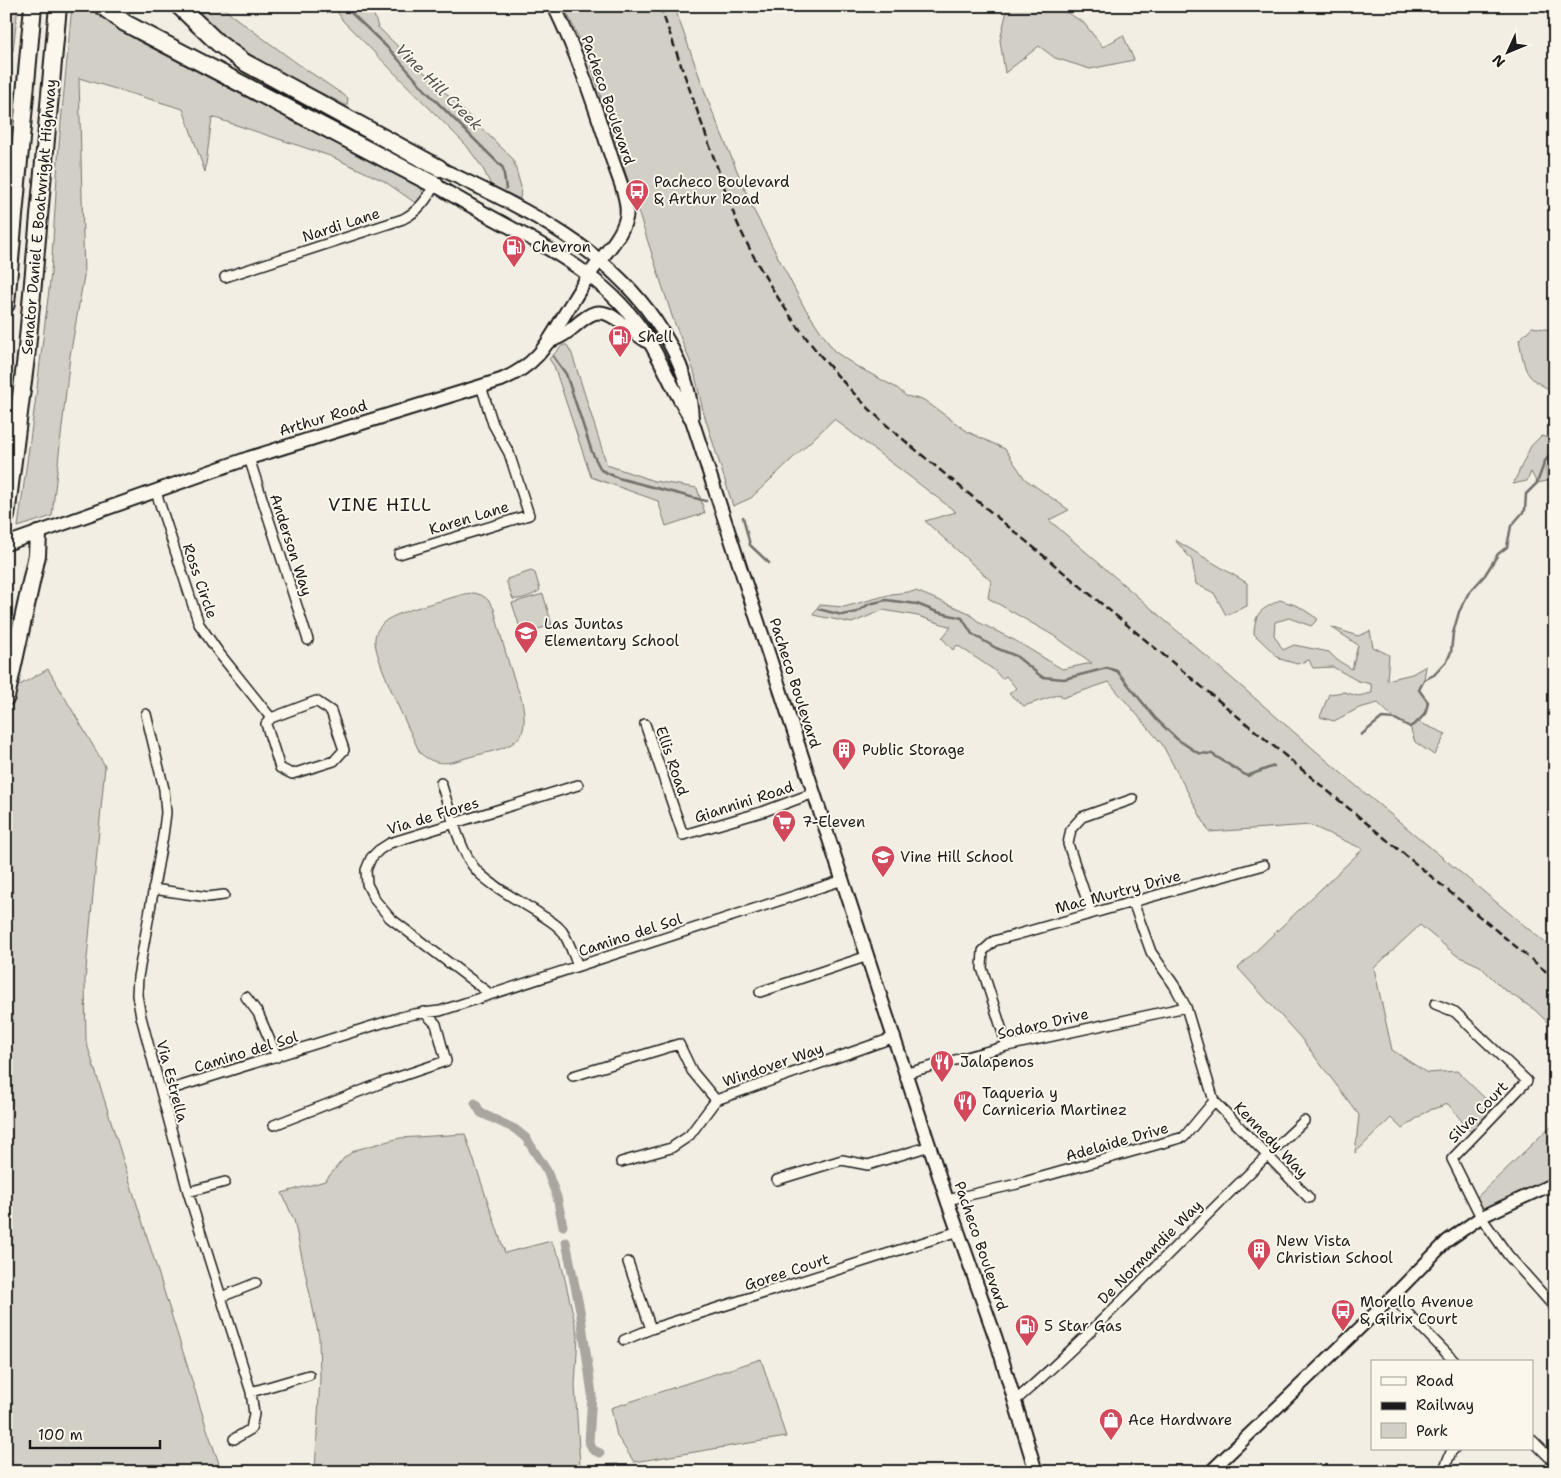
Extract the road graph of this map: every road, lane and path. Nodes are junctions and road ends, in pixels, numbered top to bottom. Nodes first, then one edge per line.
1 (33, 6) edge
2 (58, 6) edge
3 (102, 6) edge
4 (179, 6) edge
5 (554, 6) edge
6 (440, 168) junction
7 (435, 185) junction
8 (600, 260) junction
9 (589, 274) junction
10 (226, 277) dead end
11 (6, 304) edge
12 (549, 342) junction
13 (649, 343) junction
14 (481, 386) junction
15 (692, 420) junction
16 (249, 458) junction
17 (156, 492) junction
18 (6, 516) edge
19 (38, 534) junction
20 (6, 544) edge
21 (399, 554) dead end
22 (308, 640) dead end
23 (6, 697) edge
24 (146, 714) dead end
25 (271, 718) junction
26 (644, 724) dead end
27 (441, 783) dead end
28 (578, 785) dead end
29 (814, 793) junction
30 (1133, 799) dead end
31 (454, 824) junction
32 (683, 835) joint
33 (1264, 865) dead end
34 (843, 880) junction
35 (153, 889) junction
36 (224, 895) dead end
37 (1133, 902) junction
38 (1091, 912) junction
39 (868, 956) junction
40 (578, 966) junction
41 (760, 992) dead end
42 (490, 994) junction
43 (246, 997) dead end
44 (1435, 1004) dead end
45 (1186, 1007) junction
46 (424, 1012) junction
47 (895, 1037) junction
48 (1007, 1046) junction
49 (276, 1057) junction
50 (907, 1073) junction
51 (573, 1076) dead end
52 (162, 1092) junction
53 (716, 1100) junction
54 (1214, 1101) junction
55 (1304, 1121) dead end
56 (274, 1125) dead end
57 (930, 1146) junction
58 (1266, 1156) junction
59 (621, 1162) dead end
60 (777, 1180) dead end
61 (225, 1182) dead end
62 (1555, 1183) edge
63 (188, 1192) junction
64 (1309, 1198) dead end
65 (948, 1200) junction
66 (1481, 1217) junction
67 (959, 1231) junction
68 (628, 1262) dead end
69 (256, 1283) dead end
70 (222, 1297) junction
71 (1392, 1297) junction
72 (1555, 1308) edge
73 (650, 1329) junction
74 (624, 1340) dead end
75 (1454, 1360) edge
76 (309, 1375) dead end
77 (251, 1392) junction
78 (1015, 1402) junction
79 (234, 1439) dead end
80 (1534, 1442) edge
81 (1453, 1450) edge
82 (1555, 1463) edge
83 (1036, 1472) edge
84 (1210, 1472) edge
85 (1443, 1472) edge

1 - 11 highway, Senator Daniel E Boatwright Highway
2 - 18 highway, Senator Daniel E Boatwright Highway
3 - 7 highway
4 - 6 highway
5 - 8 main road, Pacheco Boulevard
6 - 7 street, Nardi Lane
6 - 8 main road, Pacheco Boulevard
7 - 9 main road, Pacheco Boulevard
7 - 10 street, Nardi Lane
8 - 9 main road, Arthur Road
8 - 15 main road, Pacheco Boulevard
9 - 12 main road, Arthur Road
9 - 13 main road, Pacheco Boulevard
12 - 13 main road
12 - 14 main road, Arthur Road
13 - 15 main road, Pacheco Boulevard
14 - 16 main road, Arthur Road
14 - 21 street, Karen Lane
15 - 29 main road, Pacheco Boulevard
16 - 17 main road, Arthur Road
16 - 22 street, Anderson Way
17 - 19 main road, Arthur Road
17 - 25 street, Ross Circle
19 - 20 main road, Arthur Road
19 - 23 highway
24 - 35 street, Via Estrella
25 - 25 street
26 - 32 street, Ellis Road
27 - 31 street
28 - 31 street, Via de Flores
29 - 32 street, Giannini Road
29 - 34 main road, Pacheco Boulevard
30 - 38 street
31 - 40 street
31 - 42 street, Via de Flores
33 - 37 street, Mac Murtry Drive
34 - 39 main road, Pacheco Boulevard
34 - 40 street, Camino del Sol
35 - 36 street
35 - 52 street, Via Estrella
37 - 38 street, Mac Murtry Drive
37 - 45 street
38 - 48 street, Mac Murtry Drive
39 - 41 street
39 - 47 main road, Pacheco Boulevard
40 - 42 street, Camino del Sol
42 - 46 street, Camino del Sol
43 - 49 street
44 - 66 street, Silva Court
45 - 48 street, Sodaro Drive
45 - 54 street
46 - 49 street, Camino del Sol
46 - 56 street
47 - 50 main road, Pacheco Boulevard
47 - 53 street, Windover Way
48 - 50 street, Sodaro Drive
49 - 52 street, Camino del Sol
50 - 57 main road, Pacheco Boulevard
51 - 53 street
52 - 63 street, Via Estrella
53 - 59 street, Windover Way
54 - 58 street, Kennedy Way
54 - 65 street, Adelaide Drive
55 - 58 street, De Normandie Way
57 - 60 street
57 - 65 main road, Pacheco Boulevard
58 - 64 street, Kennedy Way
58 - 78 street, De Normandie Way
61 - 63 street
62 - 66 street
63 - 70 street, Via Estrella
65 - 67 main road, Pacheco Boulevard
66 - 71 street
66 - 72 street
67 - 73 street, Goree Court
67 - 78 main road, Pacheco Boulevard
68 - 73 street
69 - 70 street
70 - 77 street, Via Estrella
71 - 75 street
71 - 84 street
73 - 74 street, Goree Court
76 - 77 street
77 - 79 street, Via Estrella
78 - 83 main road, Pacheco Boulevard
80 - 82 street
81 - 85 street

